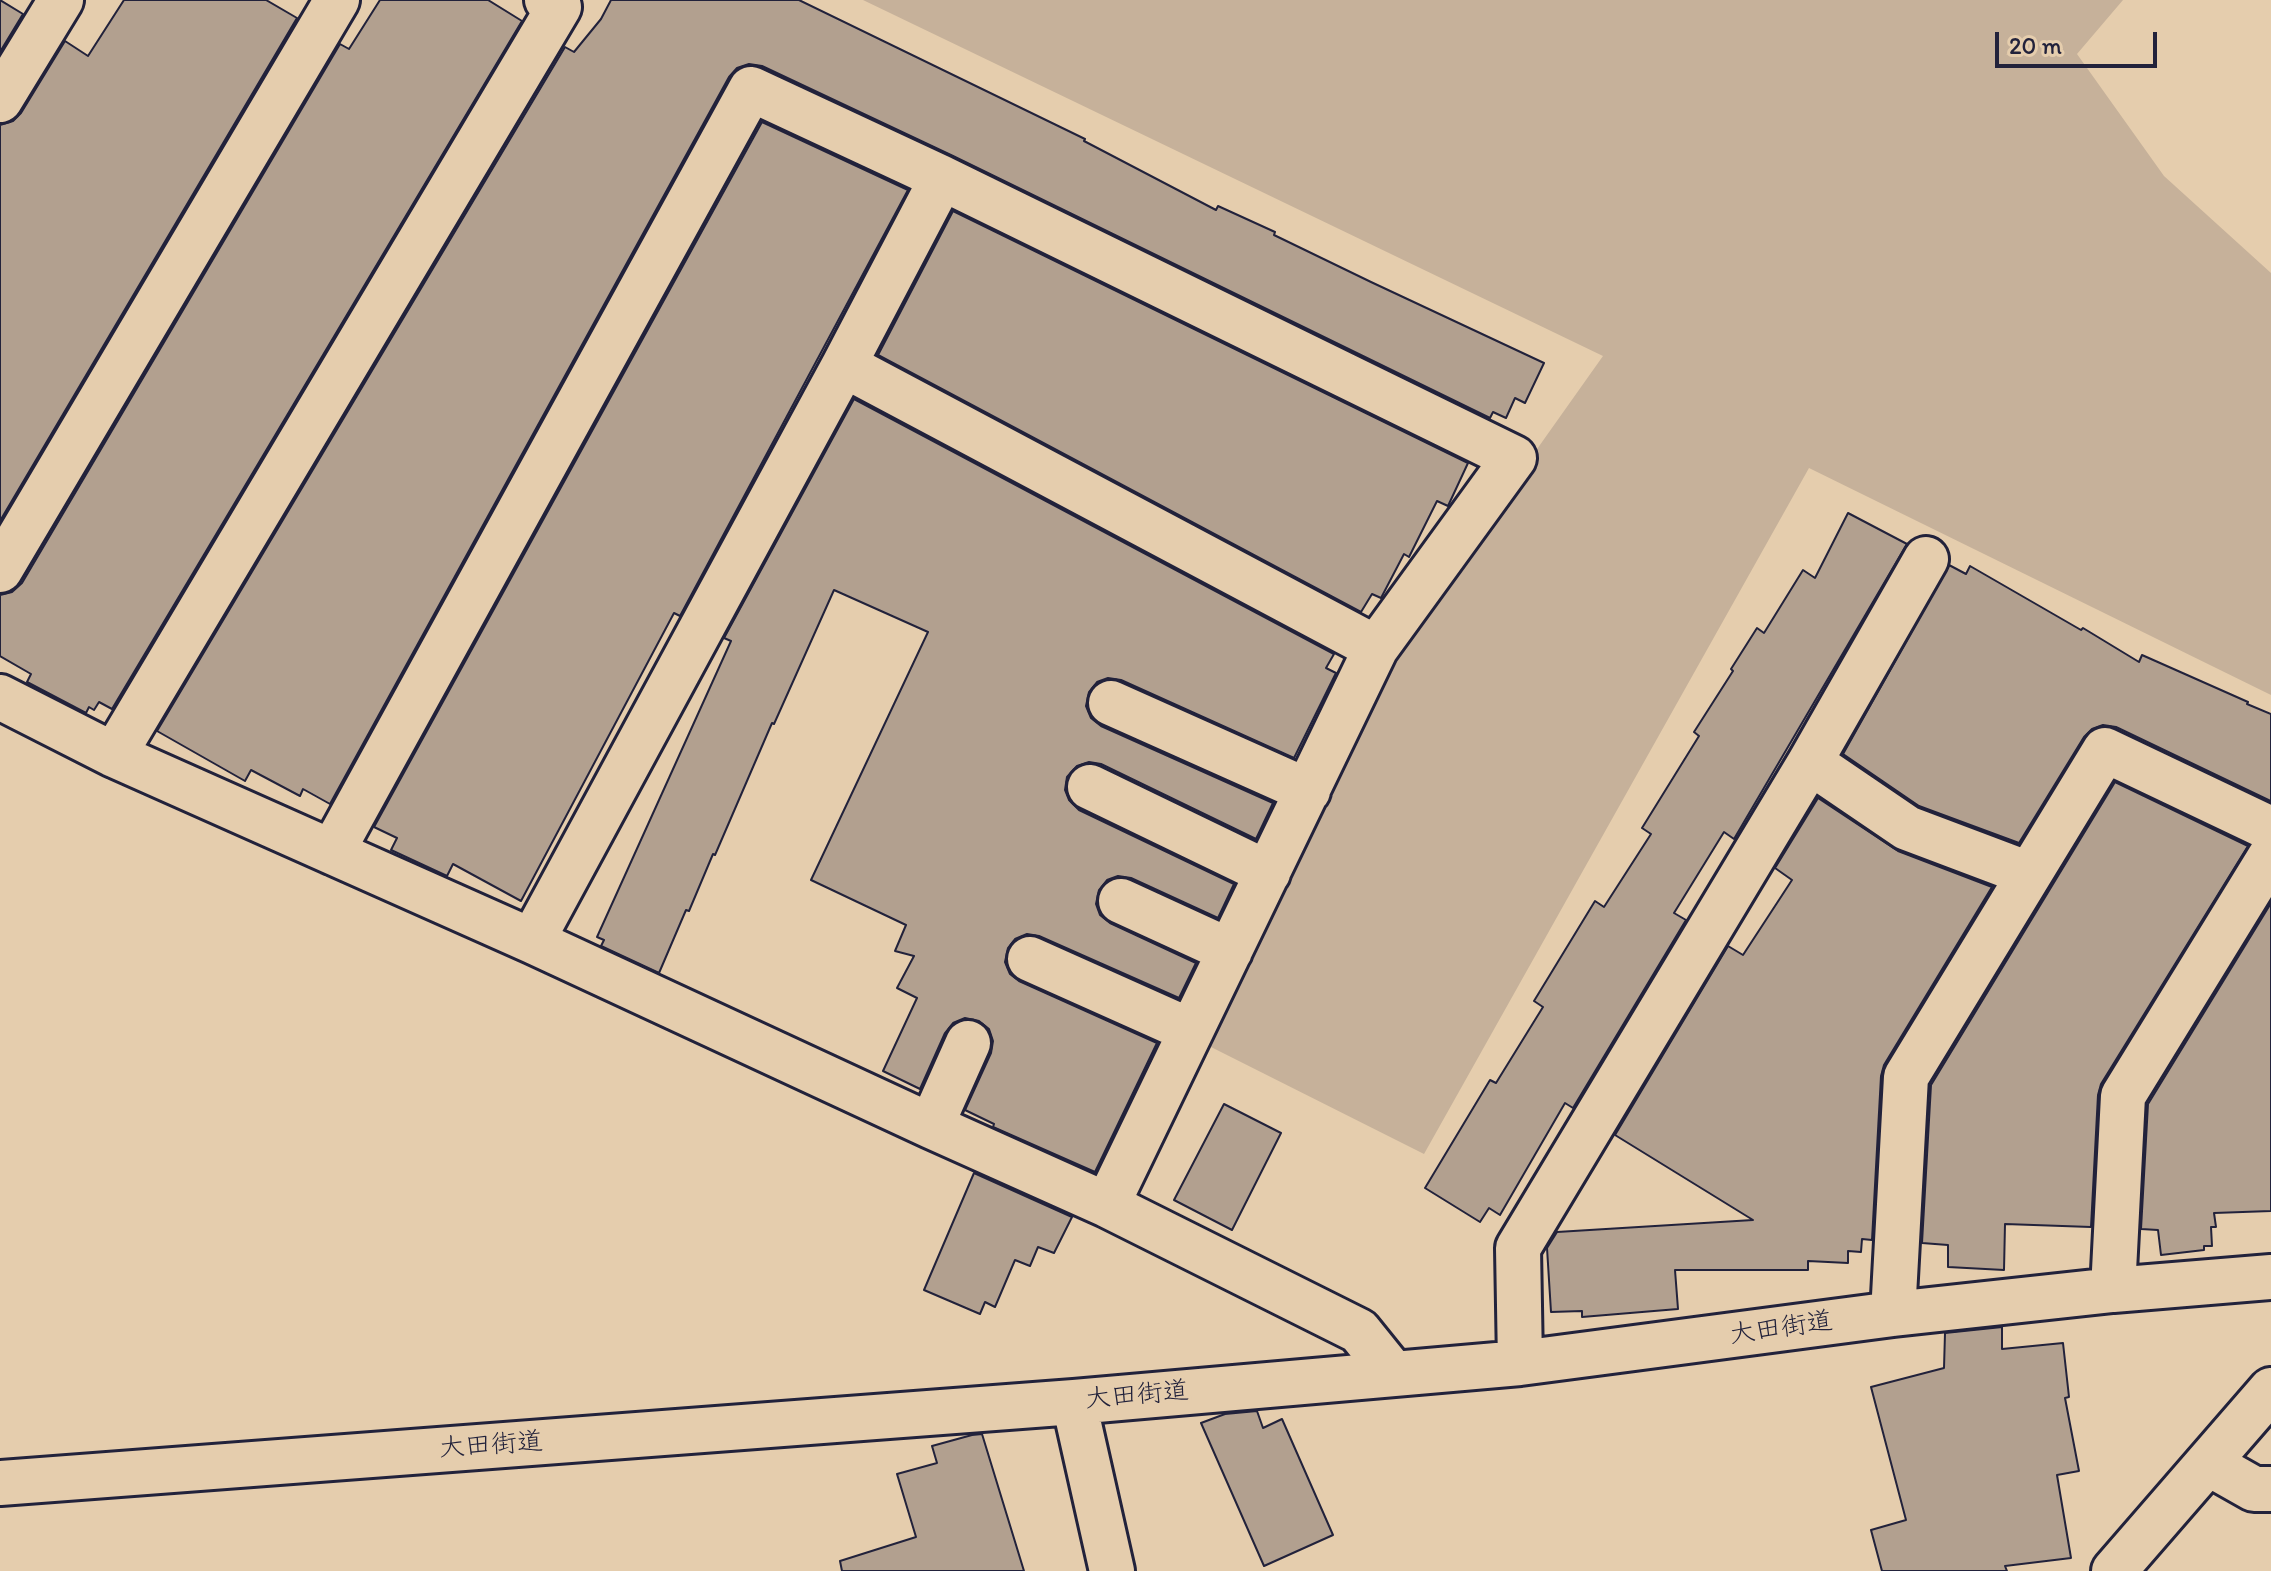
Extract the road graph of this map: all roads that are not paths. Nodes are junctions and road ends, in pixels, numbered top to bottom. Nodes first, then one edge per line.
1 (61, 0) edge
2 (337, 0) edge
3 (547, 0) edge
4 (0, 100) edge
5 (942, 178) junction
6 (844, 365) junction
7 (1926, 559) dead end
8 (0, 570) edge
9 (1376, 648) junction
10 (0, 697) edge
11 (1111, 703) dead end
12 (114, 755) junction
13 (1810, 762) junction
14 (1090, 787) dead end
15 (1308, 791) junction
16 (2271, 829) edge
17 (332, 852) junction
18 (2271, 855) edge
19 (1268, 873) junction
20 (2029, 874) junction
21 (1121, 901) dead end
22 (532, 941) junction
23 (1230, 951) junction
24 (1030, 959) dead end
25 (1191, 1031) junction
26 (968, 1043) dead end
27 (931, 1126) junction
28 (1107, 1205) junction
29 (2271, 1277) edge
30 (2113, 1290) junction
31 (1893, 1314) junction
32 (1520, 1363) junction
33 (1392, 1372) junction
34 (2271, 1390) edge
35 (1074, 1402) junction
36 (2208, 1463) junction
37 (0, 1483) edge
38 (2271, 1489) edge
39 (1112, 1571) edge
40 (2114, 1571) edge

1 - 4 street
2 - 8 street
3 - 12 street
5 - 6 street
5 - 9 street
5 - 17 street
6 - 9 street
6 - 22 street
7 - 13 street
9 - 15 street
10 - 12 street
11 - 15 street
12 - 17 street
13 - 20 street
13 - 32 street
14 - 19 street
15 - 19 street
16 - 20 street
17 - 22 street
18 - 30 street
19 - 23 street
20 - 31 street
21 - 23 street
22 - 27 street
23 - 25 street
24 - 25 street
25 - 28 street
26 - 27 street
27 - 28 street
28 - 33 street
29 - 30 street, 大田街道
30 - 31 street, 大田街道
31 - 32 street, 大田街道
32 - 33 street, 大田街道
33 - 35 street, 大田街道
34 - 36 street
35 - 37 street, 大田街道
35 - 39 street
36 - 38 street
36 - 40 street

